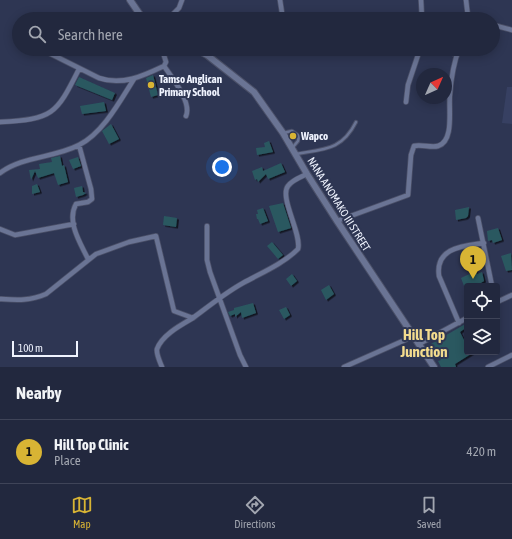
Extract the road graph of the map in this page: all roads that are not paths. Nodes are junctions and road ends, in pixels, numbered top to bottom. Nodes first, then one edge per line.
1 (130, 0) edge
2 (182, 0) edge
3 (280, 0) edge
4 (421, 0) edge
5 (466, 0) edge
6 (138, 12) edge
7 (175, 12) edge
8 (282, 12) edge
9 (422, 12) edge
10 (467, 12) edge
11 (500, 26) edge
12 (512, 30) edge
13 (55, 56) edge
14 (164, 56) edge
15 (209, 56) edge
16 (418, 56) edge
17 (457, 56) edge
18 (164, 66) junction
19 (79, 68) junction
20 (134, 79) junction
21 (406, 102) dead end
22 (186, 116) dead end
23 (0, 122) edge
24 (356, 122) dead end
25 (283, 133) junction
26 (79, 145) junction
27 (292, 148) junction
28 (296, 154) junction
29 (0, 173) edge
30 (306, 174) junction
31 (478, 218) dead end
32 (337, 221) junction
33 (74, 224) junction
34 (207, 226) dead end
35 (0, 229) edge
36 (484, 244) junction
37 (88, 259) junction
38 (491, 283) edge
39 (512, 295) edge
40 (220, 298) junction
41 (0, 299) edge
42 (500, 301) edge
43 (193, 318) junction
44 (465, 319) edge
45 (459, 323) junction
46 (414, 336) junction
47 (419, 344) junction
48 (512, 355) edge
49 (162, 367) edge
50 (246, 367) edge
51 (344, 367) edge
52 (434, 367) edge
53 (488, 367) edge

1 - 6 street
2 - 7 street
3 - 8 street
4 - 9 street
5 - 10 street
11 - 12 street
13 - 19 street
14 - 18 street
15 - 25 street, NANA ANOMAKO III STREET
16 - 21 street
17 - 32 street
18 - 20 street
18 - 22 street
19 - 20 street
19 - 23 street
20 - 26 street
24 - 28 lane
25 - 27 street, NANA ANOMAKO III STREET
25 - 27 lane
26 - 29 street
26 - 33 street
27 - 28 street, NANA ANOMAKO III STREET
28 - 30 street, NANA ANOMAKO III STREET
30 - 32 street, NANA ANOMAKO III STREET
30 - 40 street
31 - 36 street
32 - 46 street, NANA ANOMAKO III STREET
33 - 35 street
33 - 37 street
34 - 40 street
36 - 38 street
36 - 45 street
37 - 41 street
37 - 43 street
39 - 42 street
40 - 43 street
40 - 50 street
43 - 49 street
44 - 45 street
45 - 47 street
46 - 47 street, NANA ANOMAKO III STREET
46 - 51 street
47 - 52 street, NANA ANOMAKO III STREET
48 - 53 street

